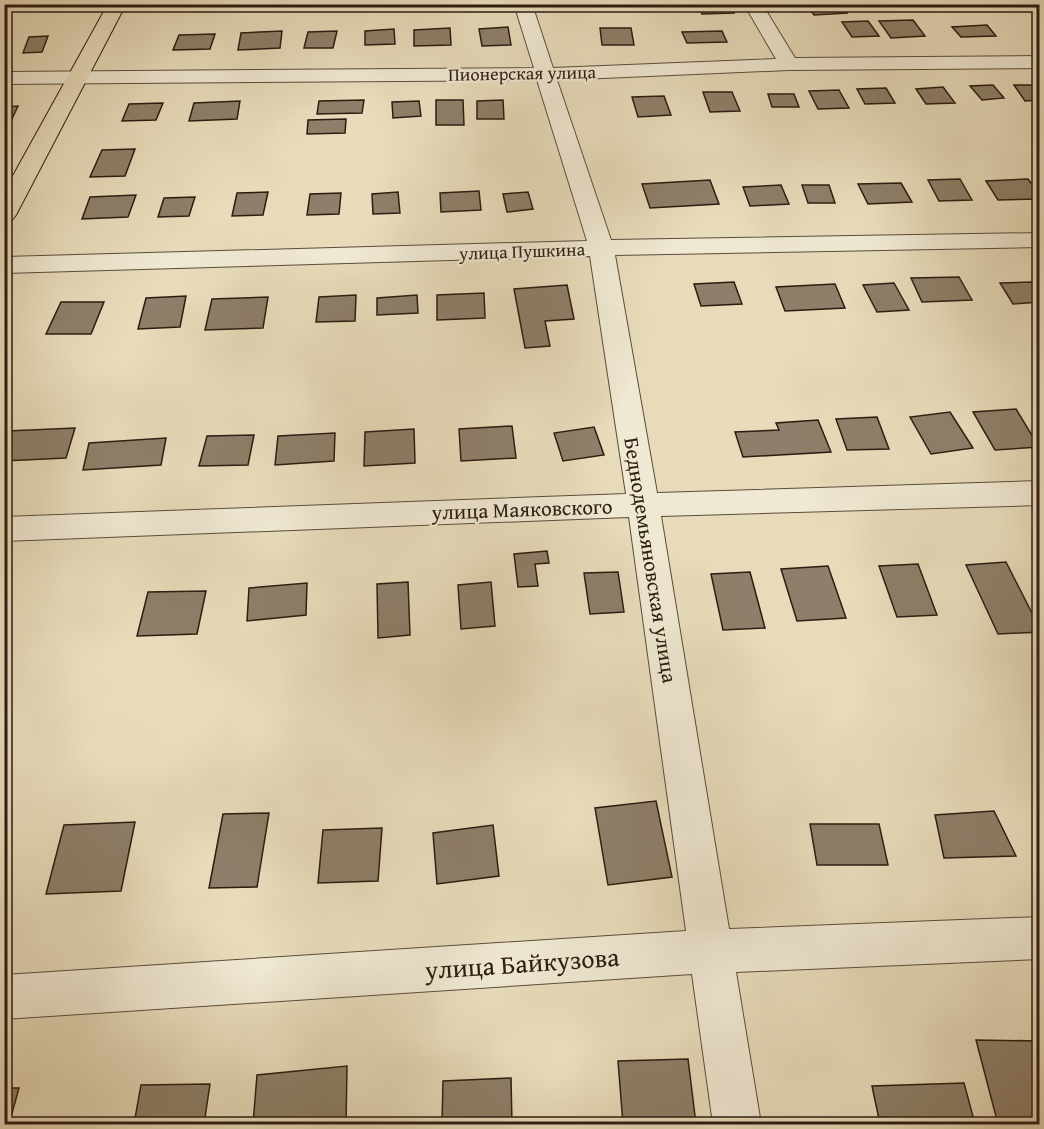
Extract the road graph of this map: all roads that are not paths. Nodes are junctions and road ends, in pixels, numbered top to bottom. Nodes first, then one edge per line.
1 (117, 4) edge
2 (523, 4) edge
3 (753, 4) edge
4 (1040, 62) edge
5 (789, 64) junction
6 (546, 74) junction
7 (78, 77) junction
8 (4, 78) edge
9 (4, 215) edge
10 (1040, 240) edge
11 (601, 248) junction
12 (4, 266) edge
13 (1040, 493) edge
14 (643, 505) junction
15 (4, 529) edge
16 (1040, 938) edge
17 (711, 951) junction
18 (4, 997) edge
19 (737, 1125) edge

1 - 7 main road
2 - 6 street, Беднодемьяновская улица
3 - 5 street
4 - 5 street, Пионерская улица
5 - 6 street, Пионерская улица
6 - 7 street, Пионерская улица
6 - 11 street, Беднодемьяновская улица
7 - 8 street, Пионерская улица
7 - 9 main road
10 - 11 street, улица Пушкина
11 - 12 street, улица Пушкина
11 - 14 street, Беднодемьяновская улица
13 - 14 street, улица Маяковского
14 - 15 street, улица Маяковского
14 - 17 street, Беднодемьяновская улица
16 - 17 street, улица Байкузова
17 - 18 street, улица Байкузова
17 - 19 street, Беднодемьяновская улица

